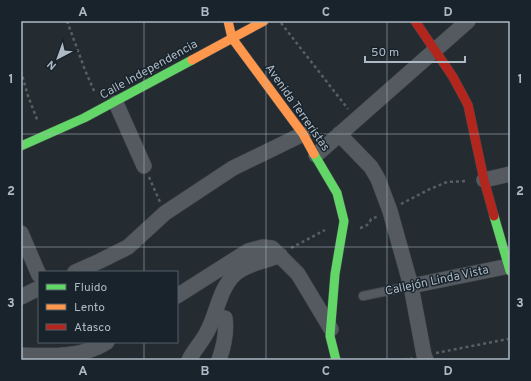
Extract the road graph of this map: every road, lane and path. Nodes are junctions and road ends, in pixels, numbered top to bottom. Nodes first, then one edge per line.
1 (67, 21) edge
2 (228, 21) edge
3 (264, 21) edge
4 (279, 21) edge
5 (415, 21) edge
6 (464, 22) edge
7 (232, 38) junction
8 (435, 50) junction
9 (21, 71) edge
10 (116, 103) junction
11 (102, 110) junction
12 (356, 119) junction
13 (303, 134) junction
14 (339, 134) junction
15 (43, 137) junction
16 (21, 146) edge
17 (316, 155) junction
18 (144, 166) joint
19 (510, 174) edge
20 (484, 180) junction
21 (390, 211) junction
22 (165, 213) junction
23 (343, 225) junction
24 (21, 233) edge
25 (280, 255) junction
26 (510, 267) edge
27 (78, 271) edge
28 (38, 273) edge
29 (411, 286) junction
30 (38, 288) edge
31 (178, 295) edge
32 (363, 296) dead end
33 (21, 297) edge
34 (225, 318) dead end
35 (330, 332) junction
36 (508, 339) dead end
37 (106, 343) edge
38 (21, 355) edge
39 (425, 357) edge
40 (189, 360) edge
41 (219, 360) edge
42 (324, 360) edge
43 (336, 360) edge

1 - 11 path
2 - 7 street
3 - 7 street, Calle Independencia
4 - 12 path
5 - 8 street
6 - 8 street
7 - 10 street, Calle Independencia
7 - 13 street, Avenida Terreristas
8 - 12 street
8 - 20 street
9 - 15 path
10 - 11 street, Calle Independencia
10 - 18 street
11 - 15 street, Calle Independencia
12 - 14 street
13 - 17 street, Avenida Terreristas
13 - 22 street
14 - 17 street
14 - 21 street
15 - 16 street, Calle Independencia
17 - 23 street, Avenida Terreristas
18 - 22 path
19 - 20 street
20 - 21 path
20 - 26 street
21 - 23 path
21 - 29 street
22 - 27 street
23 - 25 path
23 - 35 street, Avenida Terreristas
24 - 28 street
25 - 31 street
25 - 35 street
25 - 40 street
26 - 29 street, Callejón Linda Vista
29 - 32 lane, Callejón Linda Vista
29 - 39 street
30 - 33 street
34 - 41 street
35 - 42 street
35 - 43 street, Avenida Terreristas
36 - 39 path
37 - 38 street

